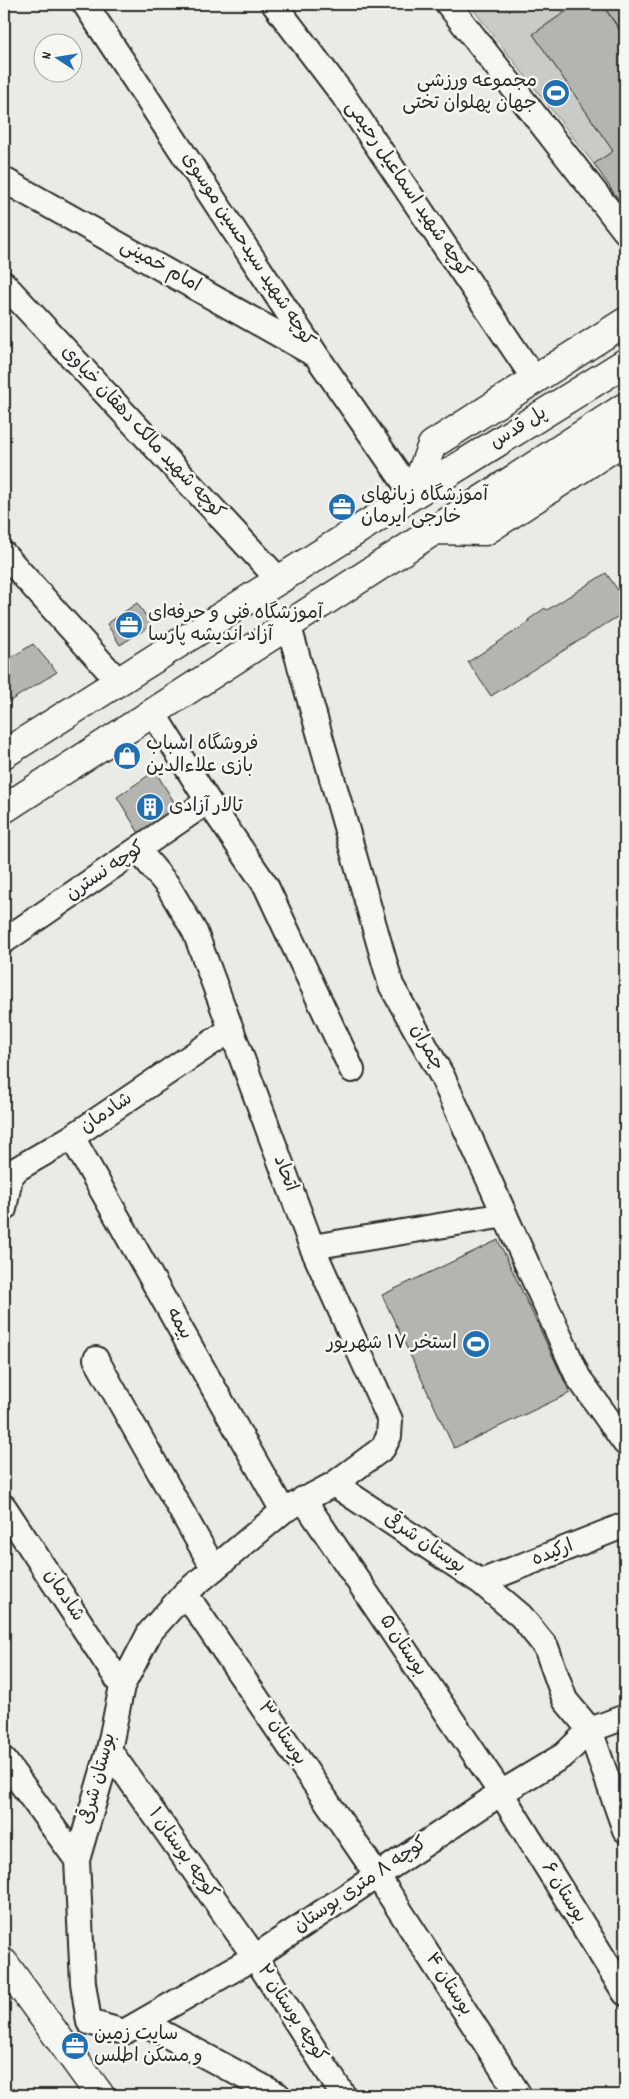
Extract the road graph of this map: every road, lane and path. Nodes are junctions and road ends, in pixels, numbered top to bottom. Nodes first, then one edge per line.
1 (85, 4) edge
2 (274, 4) edge
3 (448, 4) edge
4 (4, 180) edge
5 (625, 231) edge
6 (4, 284) edge
7 (625, 322) edge
8 (316, 355) junction
9 (625, 363) edge
10 (535, 380) junction
11 (625, 407) edge
12 (625, 440) edge
13 (413, 495) junction
14 (435, 530) junction
15 (4, 554) edge
16 (280, 581) junction
17 (289, 627) junction
18 (118, 681) junction
19 (153, 713) junction
20 (4, 754) edge
21 (208, 801) junction
22 (4, 809) edge
23 (139, 850) junction
24 (4, 941) edge
25 (230, 1030) junction
26 (352, 1070) dead end
27 (72, 1137) junction
28 (4, 1209) edge
29 (506, 1215) junction
30 (312, 1247) junction
31 (96, 1359) dead end
32 (625, 1443) edge
33 (334, 1484) junction
34 (303, 1499) junction
35 (4, 1507) edge
36 (283, 1511) junction
37 (625, 1525) edge
38 (214, 1569) junction
39 (480, 1582) junction
40 (185, 1593) junction
41 (122, 1686) junction
42 (625, 1717) edge
43 (590, 1730) junction
44 (108, 1750) junction
45 (4, 1760) edge
46 (501, 1793) junction
47 (625, 1830) edge
48 (77, 1860) junction
49 (377, 1875) junction
50 (255, 1957) junction
51 (5, 1967) edge
52 (625, 1993) edge
53 (89, 2022) junction
54 (142, 2022) junction
55 (64, 2043) junction
56 (273, 2094) edge
57 (100, 2095) edge
58 (343, 2095) edge
59 (519, 2095) edge

1 - 8 street, کوچه شهید سیدحسین موسوی
2 - 10 street, کوچه شهید اسماعیل رحیمی
3 - 5 street
4 - 8 street, امام خمینی
6 - 16 street, کوچه شهید مالک دهقان‌ خیاوی
7 - 10 main road
8 - 13 street, کوچه شهید سیدحسین موسوی
9 - 13 main road, پل قدس
10 - 13 main road
11 - 14 main road, پل قدس
12 - 14 main road
13 - 16 main road, پل قدس
14 - 17 main road, پل قدس
15 - 18 street
16 - 18 main road, پل قدس
17 - 19 main road, پل قدس
17 - 29 street, چمران
18 - 20 main road, پل قدس
19 - 21 street
19 - 22 main road, پل قدس
21 - 23 street, کوچه نسترن
21 - 26 street
23 - 24 street, کوچه نسترن
23 - 25 street, اتحاد
25 - 27 street, شادمان
25 - 30 street, اتحاد
27 - 28 street, شادمان
27 - 36 street, بیمه
29 - 30 street
29 - 32 street, چمران
30 - 33 street, اتحاد
31 - 38 street
33 - 34 street, بوستان شرقی
33 - 39 street, بوستان شرقی
34 - 36 street, بوستان شرقی
34 - 46 street, بوستان ۵
35 - 41 street, شادمان
36 - 38 street, بوستان شرقی
37 - 39 street, ارکیده
38 - 40 street, بوستان شرقی
39 - 43 street, بوستان شرقی
40 - 41 street, بوستان شرقی
40 - 49 street, بوستان ۳
41 - 44 street, بوستان شرقی
42 - 43 street, کوچه ۸ متری بوستان
43 - 46 street, کوچه ۸ متری بوستان
43 - 47 street
44 - 48 street, بوستان شرقی
44 - 50 street, کوچه بوستان ۱
45 - 48 street
46 - 49 street, کوچه ۸ متری بوستان
46 - 52 street, بوستان ۶
48 - 53 street, بوستان شرقی
49 - 50 street, کوچه ۸ متری بوستان
49 - 59 street, بوستان ۴
50 - 54 street, کوچه ۸ متری بوستان
50 - 58 street, کوچه بوستان ۲
51 - 55 main road
53 - 54 street, کوچه ۸ متری بوستان
53 - 55 street
54 - 56 street
55 - 57 main road

